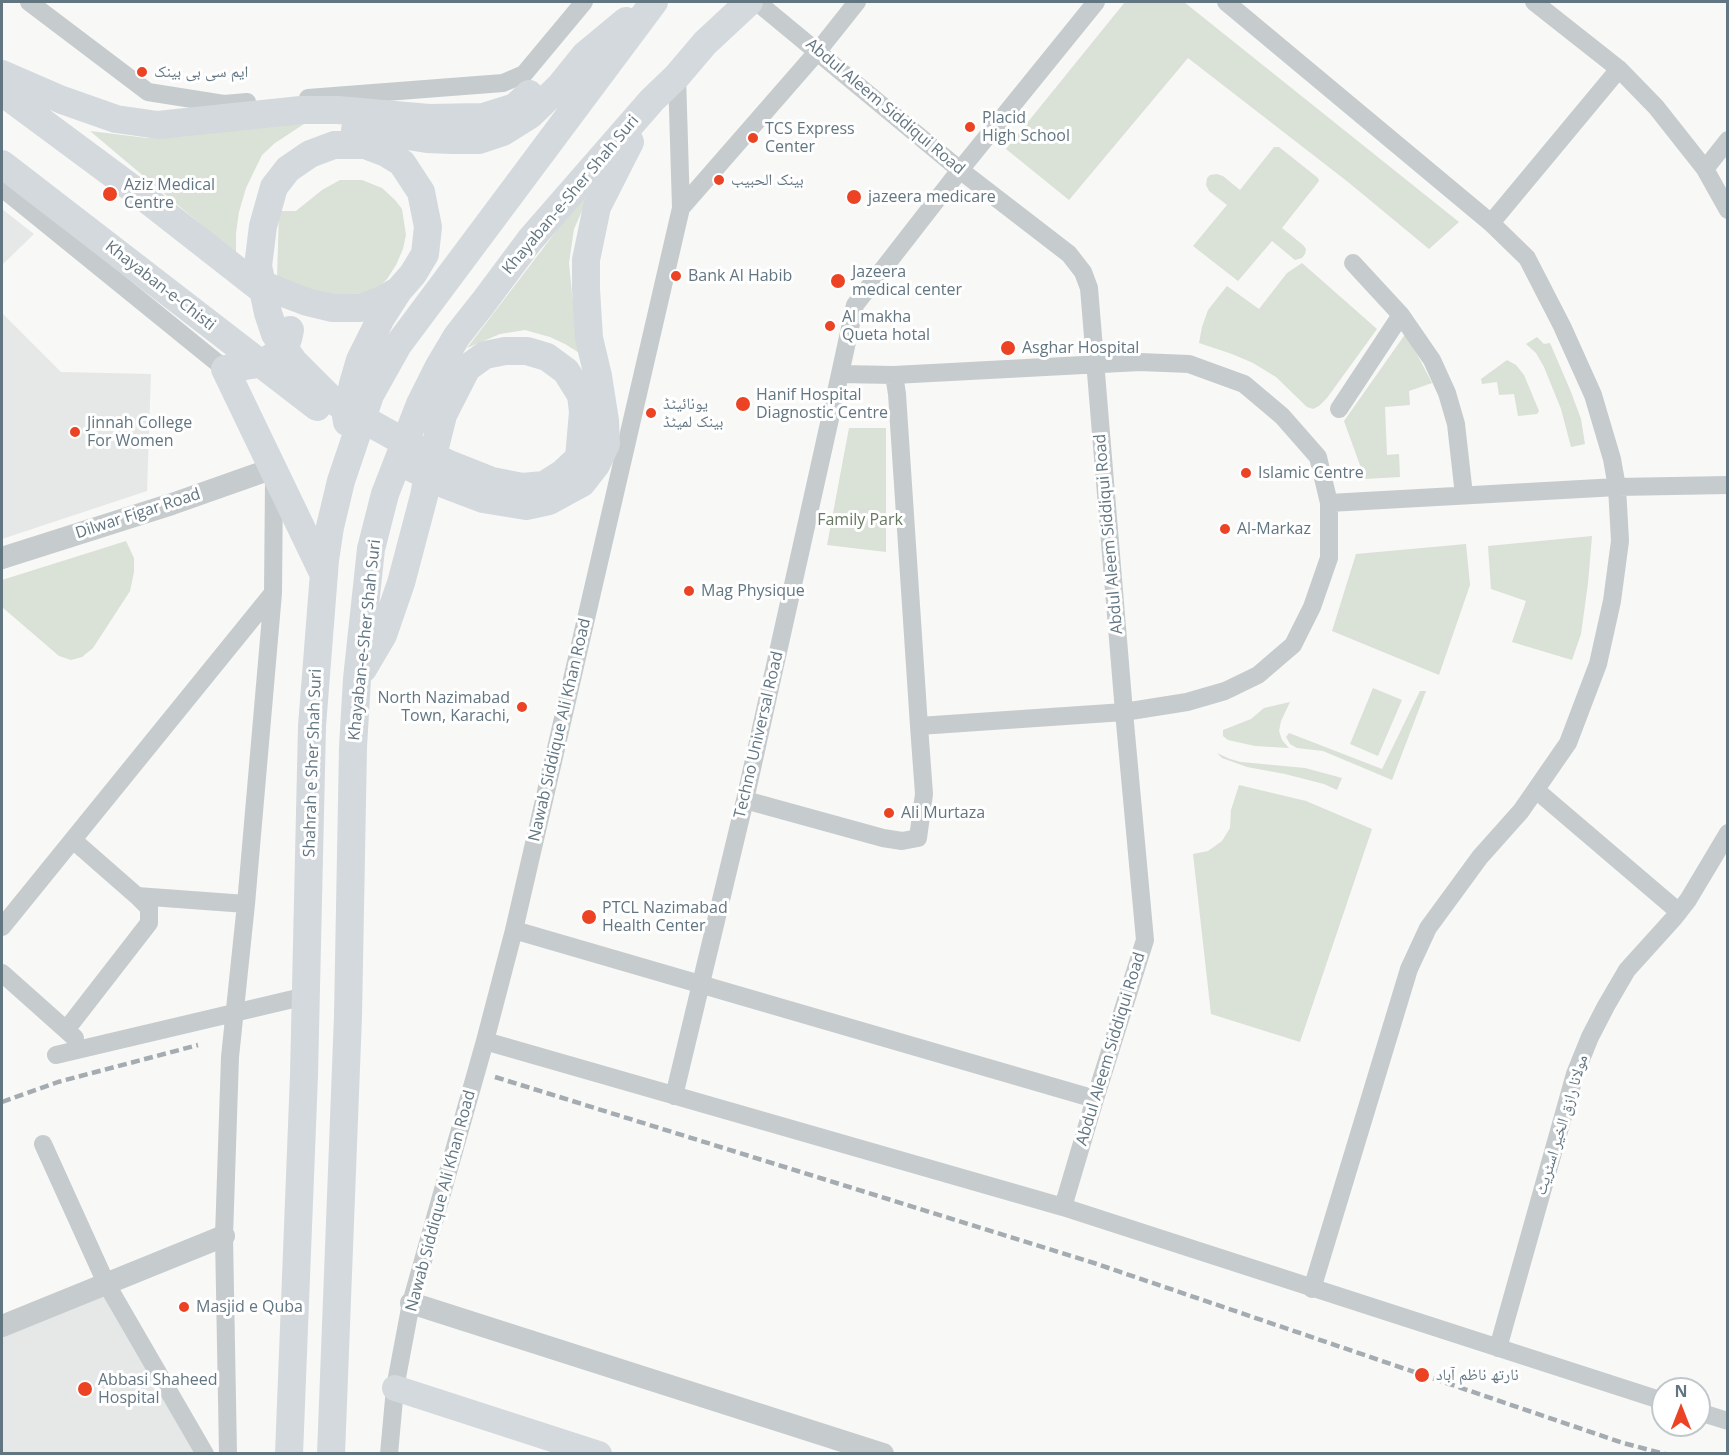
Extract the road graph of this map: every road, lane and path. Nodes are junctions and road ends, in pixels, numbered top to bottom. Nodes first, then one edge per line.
1 (29, 2) edge
2 (584, 2) edge
3 (644, 2) edge
4 (652, 2) edge
5 (749, 2) edge
6 (757, 2) edge
7 (856, 2) edge
8 (1096, 2) edge
9 (1226, 2) edge
10 (1534, 2) edge
11 (818, 51) junction
12 (1619, 69) junction
13 (2, 75) edge
14 (677, 76) junction
15 (2, 92) edge
16 (652, 100) junction
17 (1728, 140) edge
18 (2, 164) edge
19 (1705, 169) junction
20 (960, 170) junction
21 (2, 188) edge
22 (681, 208) junction
23 (1728, 210) edge
24 (1491, 223) junction
25 (1353, 263) dead end
26 (252, 280) junction
27 (399, 290) junction
28 (1401, 315) junction
29 (1096, 364) junction
30 (225, 369) junction
31 (840, 374) junction
32 (894, 375) junction
33 (319, 408) junction
34 (1339, 409) dead end
35 (350, 454) junction
36 (274, 468) junction
37 (1728, 485) edge
38 (1617, 487) junction
39 (1464, 495) junction
40 (1329, 503) junction
41 (2, 558) edge
42 (324, 575) junction
43 (273, 593) junction
44 (357, 679) junction
45 (1124, 712) junction
46 (919, 726) junction
47 (1536, 790) junction
48 (745, 800) junction
49 (1727, 835) edge
50 (73, 840) junction
51 (137, 896) junction
52 (246, 904) junction
53 (1679, 912) junction
54 (2, 927) edge
55 (514, 930) junction
56 (2, 974) edge
57 (702, 985) junction
58 (306, 996) junction
59 (234, 1013) junction
60 (66, 1030) junction
61 (485, 1041) junction
62 (86, 1049) junction
63 (56, 1055) dead end
64 (674, 1096) junction
65 (1095, 1099) junction
66 (43, 1144) dead end
67 (1063, 1208) junction
68 (224, 1236) junction
69 (106, 1283) junction
70 (1312, 1289) junction
71 (411, 1303) junction
72 (2, 1326) edge
73 (1498, 1348) junction
74 (395, 1388) junction
75 (1651, 1397) edge
76 (1711, 1416) edge
77 (1728, 1421) edge
78 (205, 1454) edge
79 (228, 1454) edge
80 (289, 1454) edge
81 (331, 1454) edge
82 (389, 1454) edge
83 (599, 1454) edge
84 (883, 1454) edge

1 - 2 street
3 - 13 main road
4 - 33 main road
4 - 35 main road
5 - 14 main road, Khayaban-e-Sher Shah Suri
6 - 11 street, Abdul Aleem Siddiqui Road
7 - 11 street, Nawab Siddique Ali Khan Road
8 - 20 street, Techno Universal Road
9 - 24 street
10 - 12 street
11 - 20 street, Abdul Aleem Siddiqui Road
11 - 22 street, Nawab Siddique Ali Khan Road
12 - 19 street
12 - 24 street
14 - 16 main road, Khayaban-e-Sher Shah Suri
14 - 22 street
15 - 26 main road
16 - 33 main road
16 - 44 main road, Khayaban-e-Sher Shah Suri
17 - 19 street
18 - 33 main road, Khayaban-e-Chisti
19 - 23 street
20 - 29 street, Abdul Aleem Siddiqui Road
20 - 31 street, Techno Universal Road
21 - 30 street
22 - 55 street, Nawab Siddique Ali Khan Road
24 - 38 street
25 - 28 street
26 - 27 main road
26 - 30 main road
27 - 35 main road
27 - 44 main road
28 - 34 street
28 - 39 street
29 - 32 street
29 - 40 street
29 - 45 street, Abdul Aleem Siddiqui Road
30 - 36 main road
31 - 32 street
31 - 48 street, Techno Universal Road
32 - 46 street
35 - 42 main road, Shahrah e Sher Shah Suri
36 - 41 street, Dilwar Figar Road
36 - 42 main road
36 - 43 street
37 - 38 street
38 - 39 street
38 - 47 street
39 - 40 street
40 - 45 street
42 - 58 main road, Shahrah e Sher Shah Suri
43 - 50 street
43 - 52 street
44 - 81 main road, Khayaban-e-Sher Shah Suri
45 - 46 street
45 - 65 street, Abdul Aleem Siddiqui Road
46 - 48 street
47 - 53 street
47 - 70 street
48 - 57 street, Techno Universal Road
49 - 53 street, مولانا رازق الخیر اسٹریٹ
50 - 51 street
50 - 54 street
51 - 52 street
51 - 60 street
52 - 59 street
53 - 73 street, مولانا رازق الخیر اسٹریٹ
55 - 57 street
55 - 61 street, Nawab Siddique Ali Khan Road
56 - 60 street
57 - 64 street, Techno Universal Road
57 - 65 street
58 - 59 street
58 - 80 main road, Shahrah e Sher Shah Suri
59 - 62 street
59 - 68 street
60 - 62 street
61 - 64 street
61 - 71 street, Nawab Siddique Ali Khan Road
62 - 63 street
64 - 67 street
65 - 67 street, Abdul Aleem Siddiqui Road
66 - 69 street
67 - 70 street
68 - 69 street
68 - 79 street
69 - 72 street
69 - 78 street
70 - 73 street
71 - 74 street, Nawab Siddique Ali Khan Road
71 - 84 street
73 - 75 street
74 - 82 street, Nawab Siddique Ali Khan Road
74 - 83 main road
76 - 77 street

